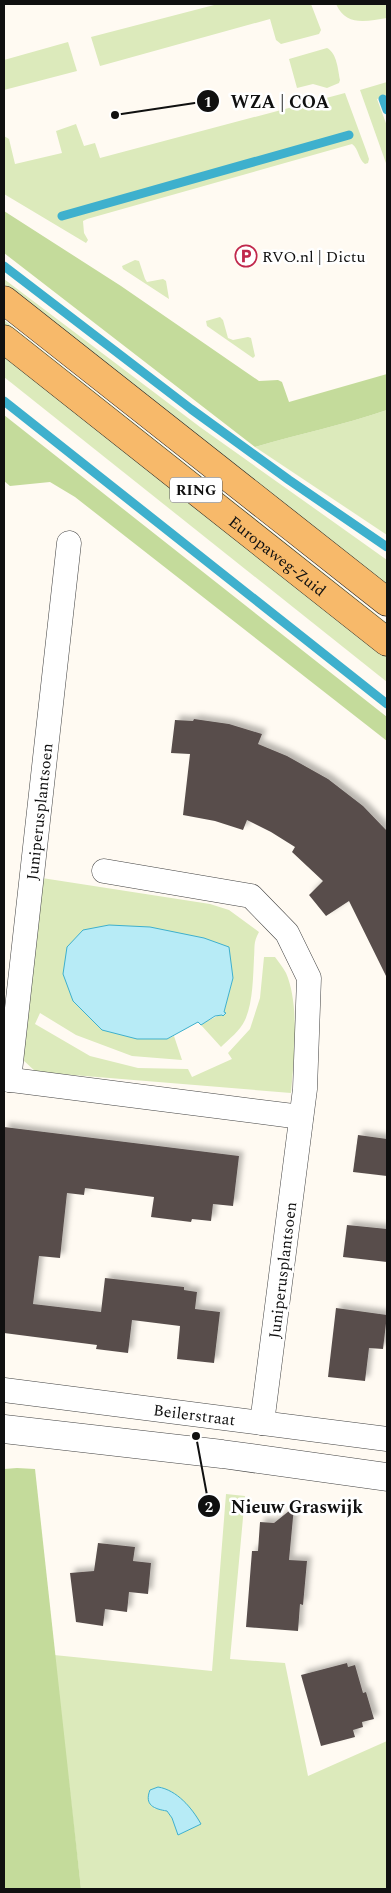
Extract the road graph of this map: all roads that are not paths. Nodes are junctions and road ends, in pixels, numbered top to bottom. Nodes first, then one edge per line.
1 (4, 300) edge
2 (4, 339) edge
3 (69, 543) dead end
4 (387, 602) edge
5 (387, 642) edge
6 (104, 871) dead end
7 (6, 1079) edge
8 (301, 1117) junction
9 (4, 1390) edge
10 (262, 1423) junction
11 (4, 1429) edge
12 (387, 1438) edge
13 (387, 1477) edge

1 - 4 main road, Europaweg-Zuid / RING
2 - 5 main road, Europaweg-Zuid / RING
3 - 7 street, Juniperusplantsoen
6 - 8 street, Juniperusplantsoen
7 - 8 street, Juniperusplantsoen
8 - 10 street, Juniperusplantsoen
9 - 10 street, Beilerstraat
10 - 12 street, Beilerstraat
11 - 13 street

